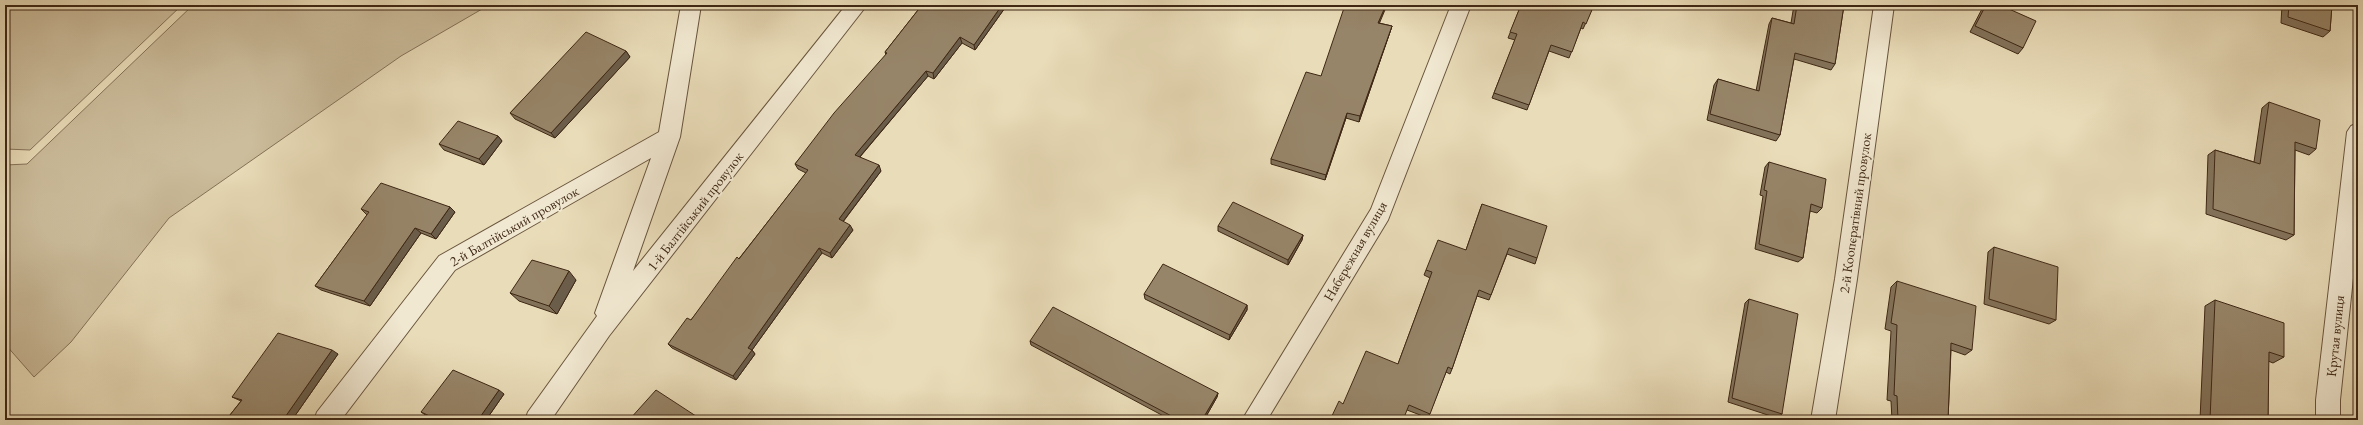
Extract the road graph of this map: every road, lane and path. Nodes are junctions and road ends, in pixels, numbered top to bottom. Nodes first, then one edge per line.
1 (691, 5) edge
2 (857, 5) edge
3 (1461, 5) edge
4 (1884, 5) edge
5 (2358, 132) edge
6 (669, 137) junction
7 (601, 329) junction
8 (326, 420) edge
9 (537, 420) edge
10 (1254, 420) edge
11 (1823, 420) edge
12 (2328, 420) edge

1 - 6 street
2 - 7 street, 1-й Балтійський провулок
3 - 10 street, Набєрєжная вулиця
4 - 11 street, 2-й Коопєратівний провулок
5 - 12 street, Крутая вулиця
6 - 7 street
6 - 8 street, 2-й Балтійський провулок
7 - 9 street, 1-й Балтійський провулок

